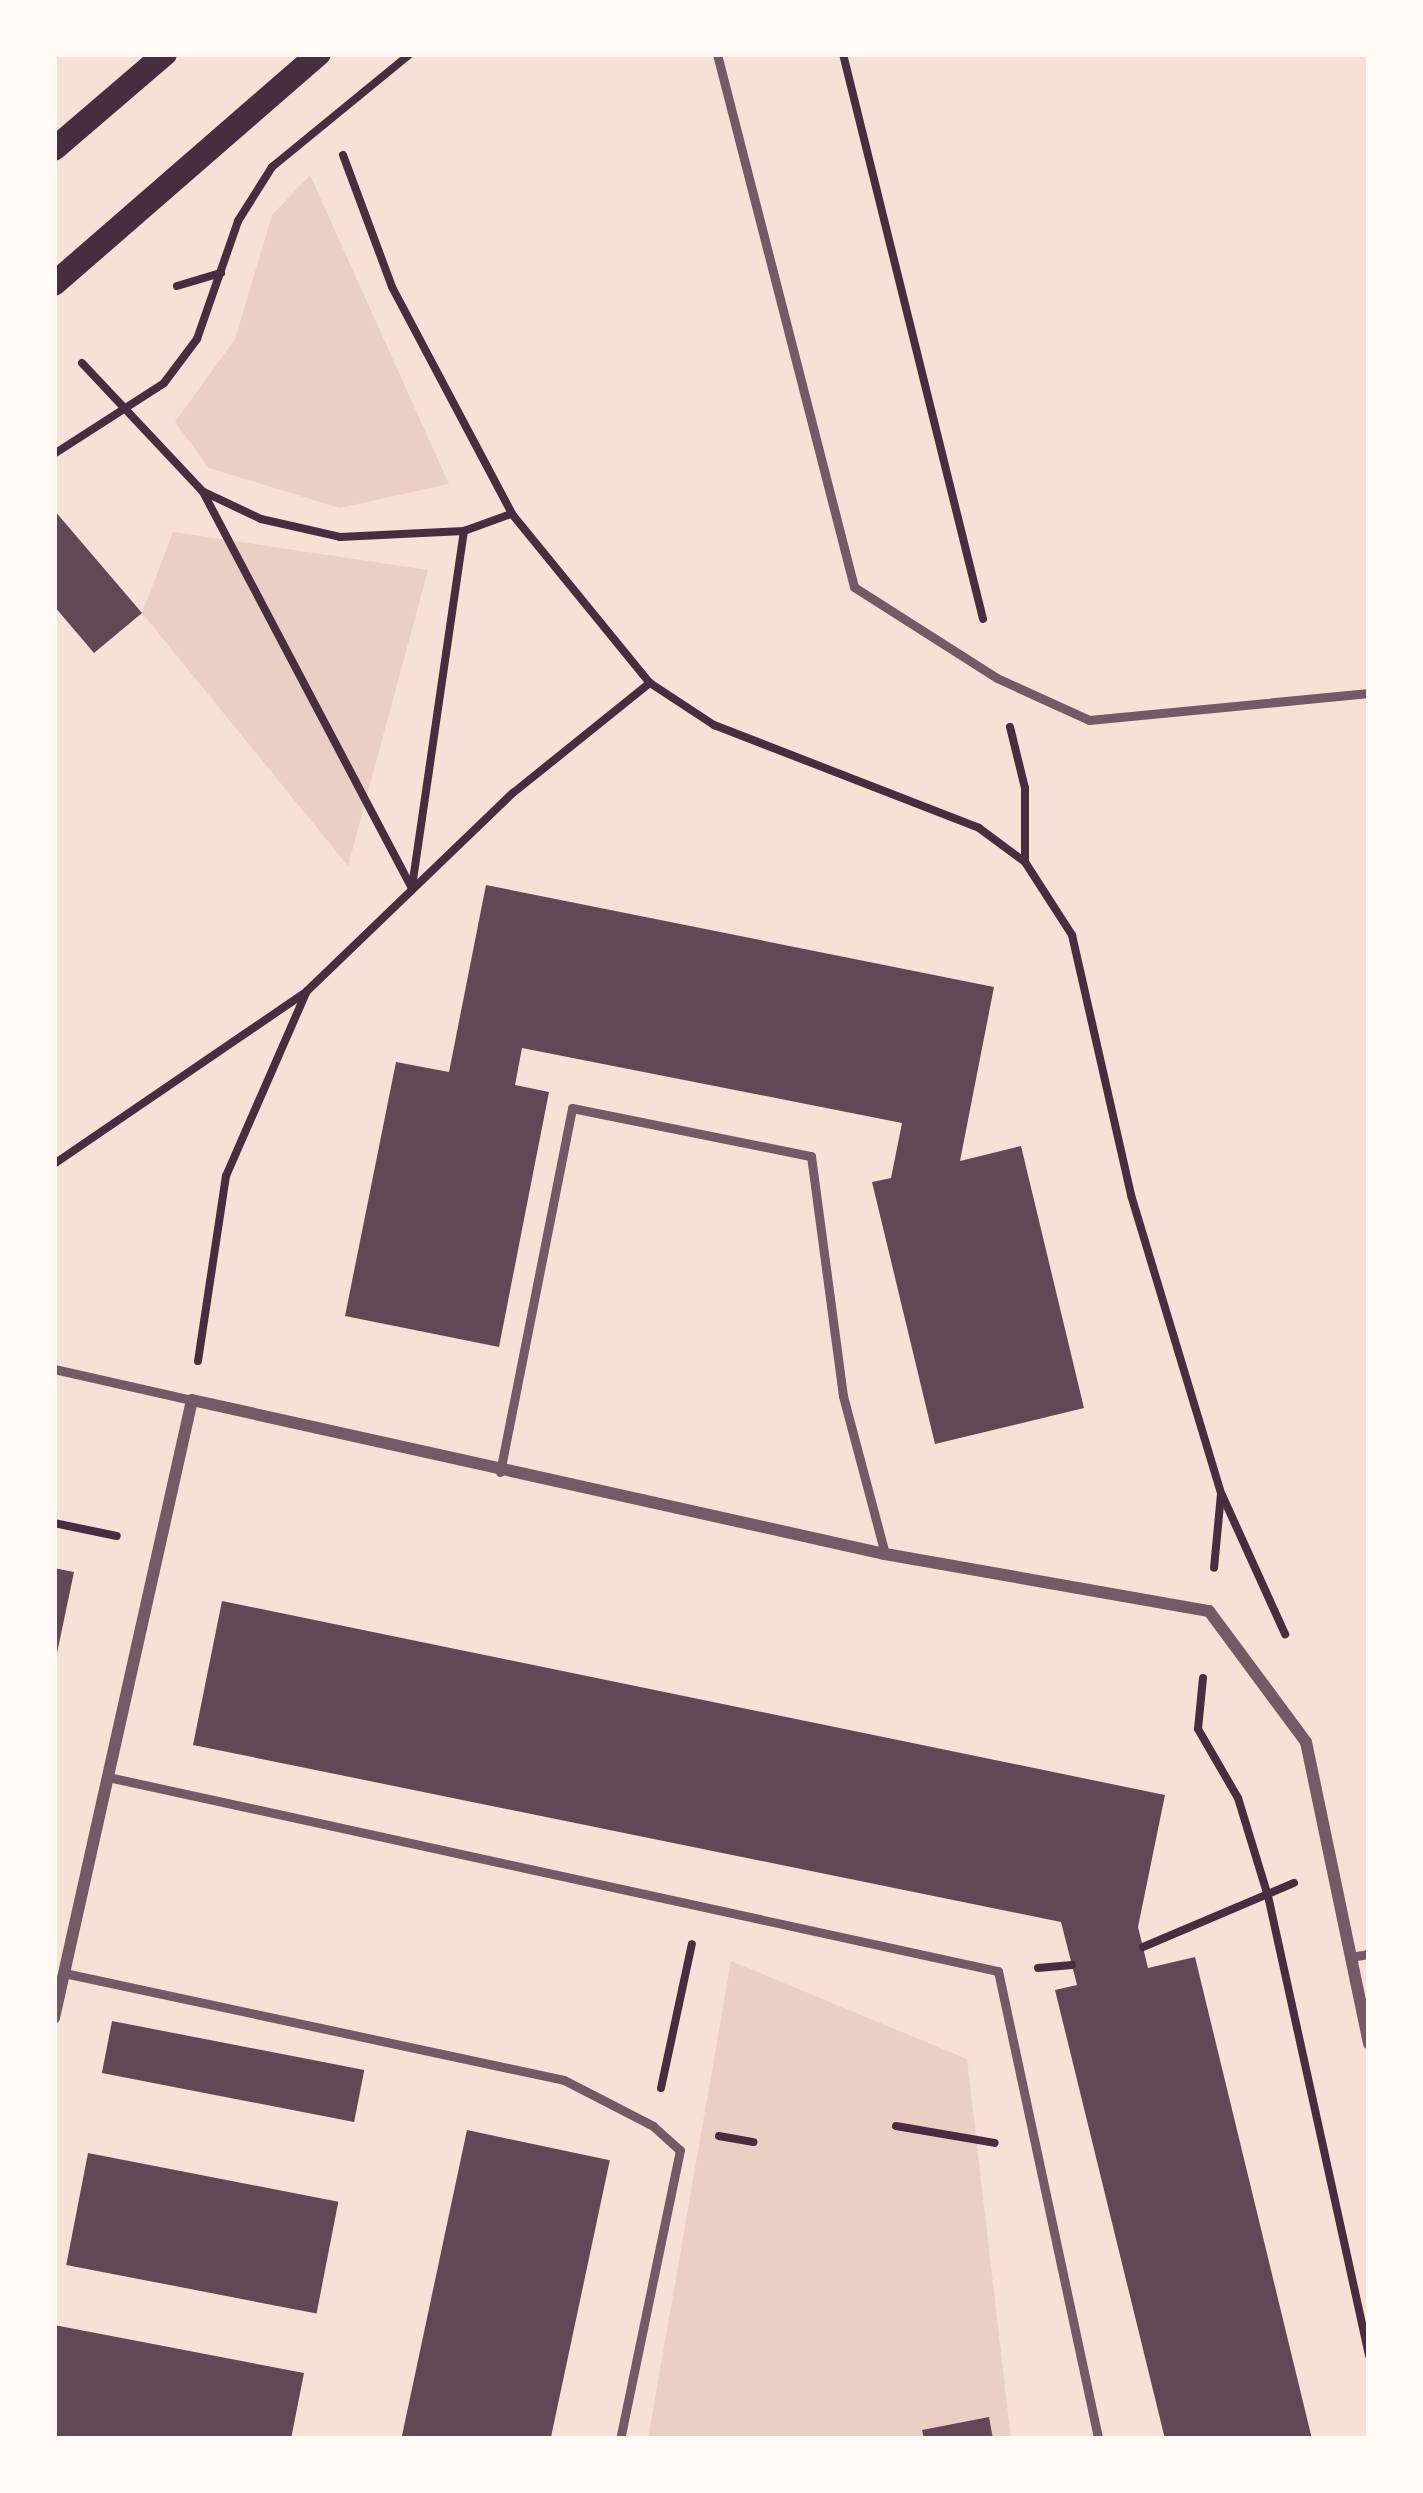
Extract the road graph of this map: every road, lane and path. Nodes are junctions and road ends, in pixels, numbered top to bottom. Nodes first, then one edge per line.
1 (165, 54) edge
2 (319, 54) edge
3 (410, 54) edge
4 (717, 54) edge
5 (844, 54) edge
6 (54, 149) edge
7 (344, 154) dead end
8 (223, 272) junction
9 (54, 284) edge
10 (177, 286) dead end
11 (82, 363) dead end
12 (124, 413) junction
13 (54, 454) edge
14 (202, 491) junction
15 (512, 514) junction
16 (464, 531) junction
17 (998, 678) junction
18 (650, 683) junction
19 (1369, 693) edge
20 (1025, 862) junction
21 (412, 889) junction
22 (307, 991) junction
23 (54, 1164) edge
24 (54, 1369) edge
25 (192, 1400) junction
26 (500, 1473) junction
27 (54, 1523) edge
28 (160, 1545) junction
29 (886, 1554) junction
30 (1209, 1611) junction
31 (108, 1777) junction
32 (700, 1905) junction
33 (1369, 1954) edge
34 (1350, 1957) junction
35 (64, 1973) junction
36 (54, 2018) edge
37 (1369, 2043) edge
38 (653, 2126) junction
39 (896, 2126) dead end
40 (1036, 2150) junction
41 (1369, 2355) edge
42 (620, 2439) edge
43 (1098, 2439) edge

1 - 6 main road
2 - 9 main road
3 - 8 path
4 - 17 lane
5 - 17 path
7 - 15 path
8 - 10 path
8 - 12 path
11 - 12 path
12 - 13 path
12 - 14 path
14 - 16 path
14 - 21 path
15 - 16 path
15 - 18 path
16 - 21 path
17 - 19 lane
17 - 20 path
18 - 20 path
18 - 21 path
20 - 30 path
21 - 22 path
22 - 23 path
22 - 25 path
24 - 25 lane
25 - 26 street
25 - 28 street
26 - 29 street
26 - 29 lane
27 - 28 path
28 - 31 street
29 - 30 street
30 - 34 street
30 - 41 path
31 - 32 lane
31 - 35 street
32 - 38 path
32 - 40 lane
33 - 34 lane
34 - 37 street
35 - 36 street
35 - 38 lane
38 - 42 lane
39 - 40 path
40 - 43 lane

